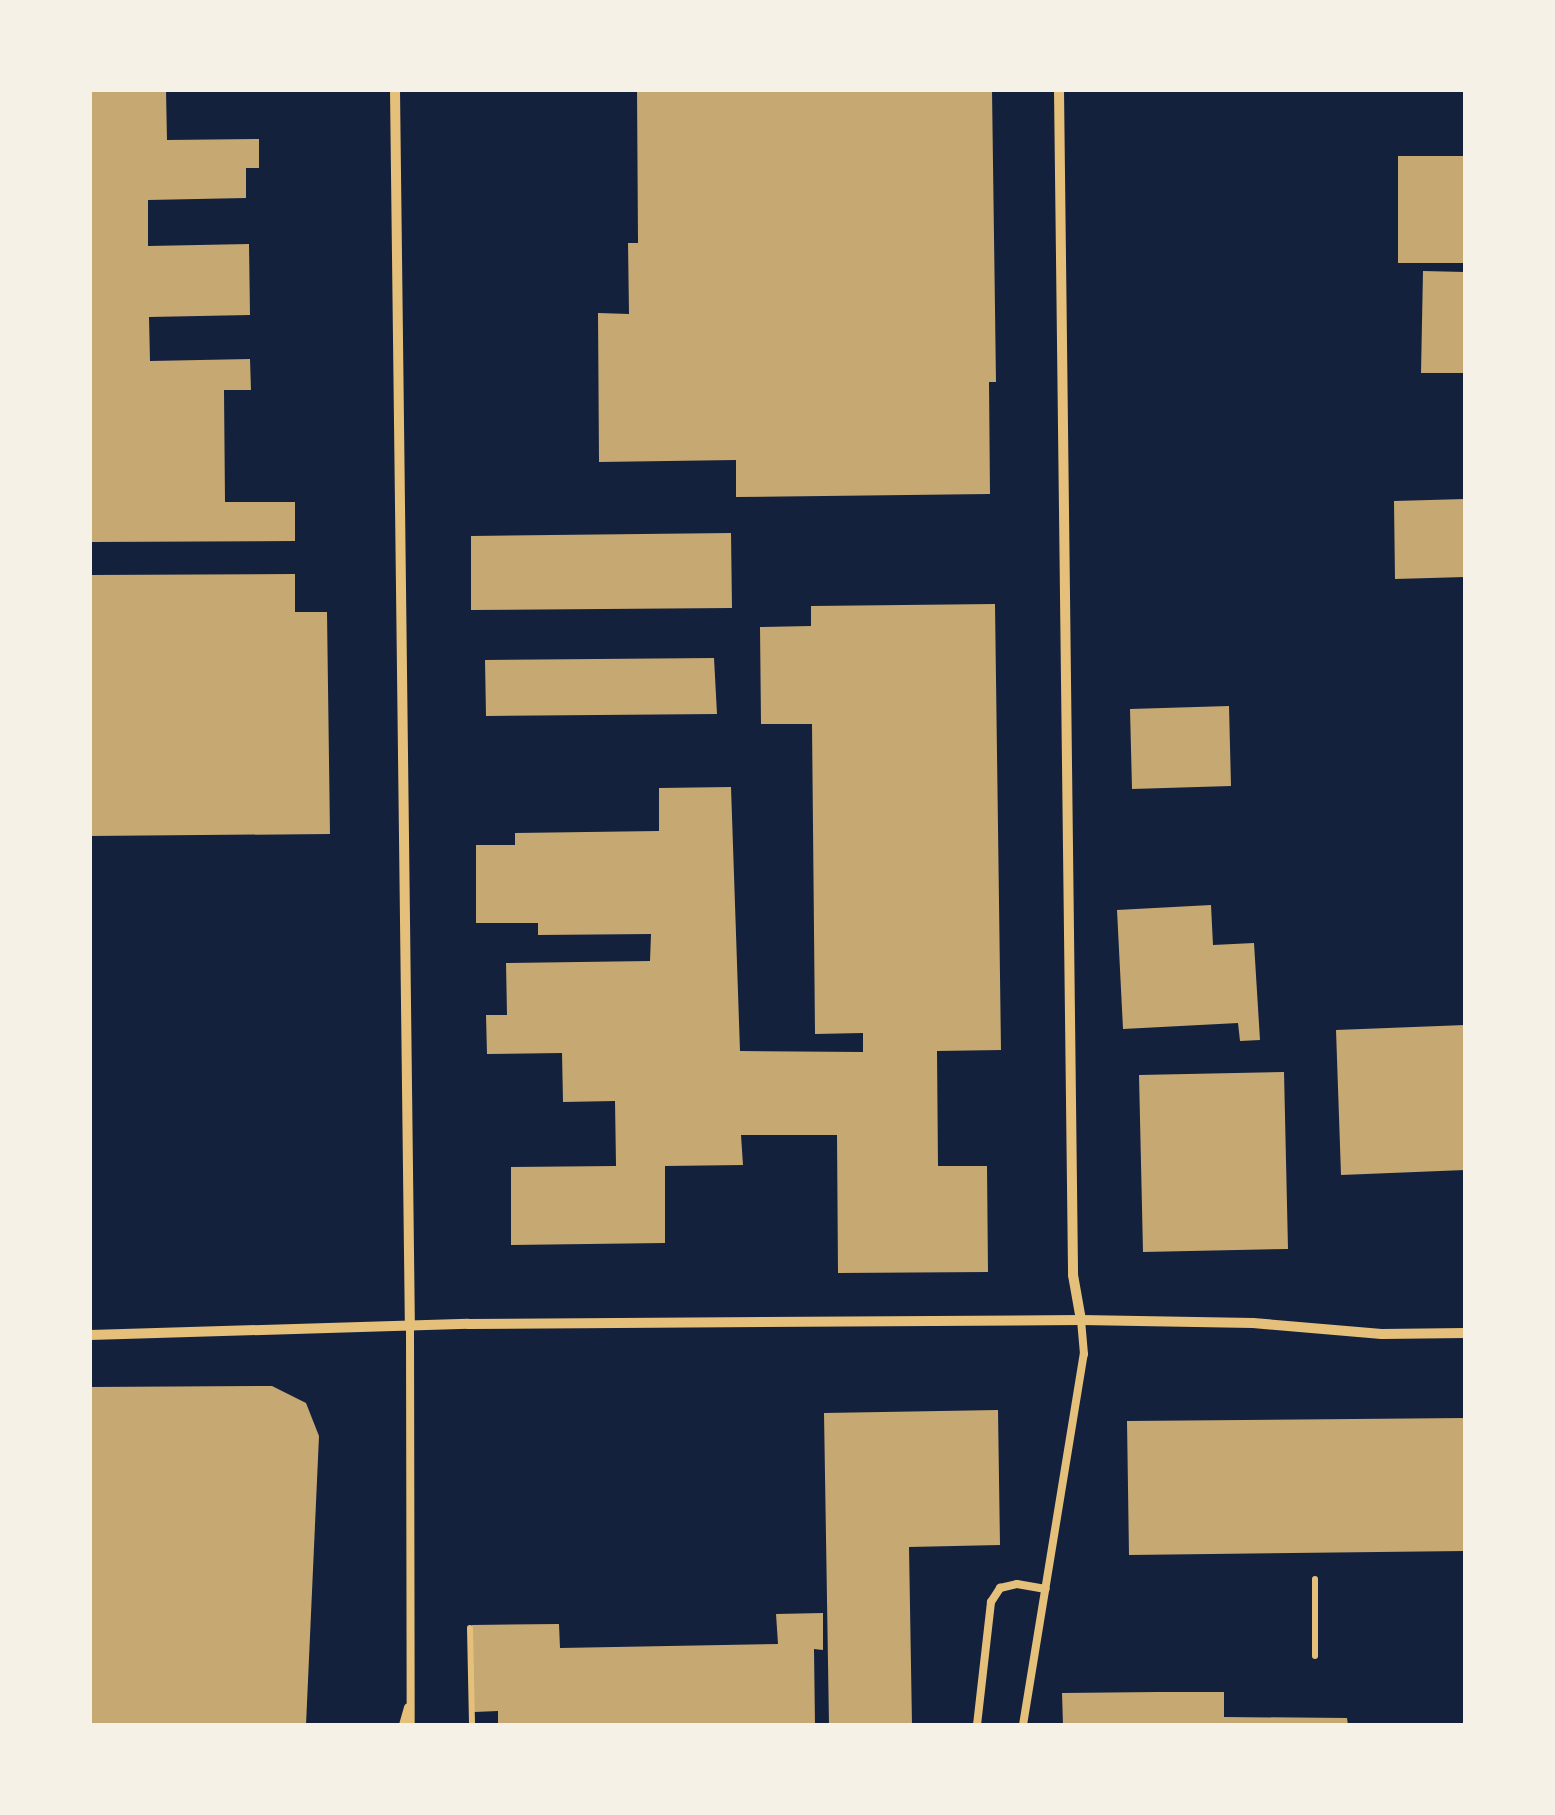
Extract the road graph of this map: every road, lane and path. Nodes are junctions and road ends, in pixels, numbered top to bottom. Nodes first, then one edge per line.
1 (395, 90) edge
2 (1059, 90) edge
3 (1082, 1320) junction
4 (410, 1328) junction
5 (1465, 1333) edge
6 (90, 1335) edge
7 (1315, 1579) dead end
8 (1046, 1589) junction
9 (470, 1628) dead end
10 (1315, 1656) dead end
11 (409, 1704) junction
12 (403, 1725) edge
13 (411, 1725) edge
14 (472, 1725) edge
15 (977, 1725) edge
16 (1023, 1725) edge

1 - 4 street
2 - 3 street
3 - 4 street
3 - 5 street
3 - 8 lane
4 - 6 street
4 - 11 lane
7 - 10 path
8 - 15 lane
8 - 16 lane
9 - 14 path
11 - 12 lane
11 - 13 lane

